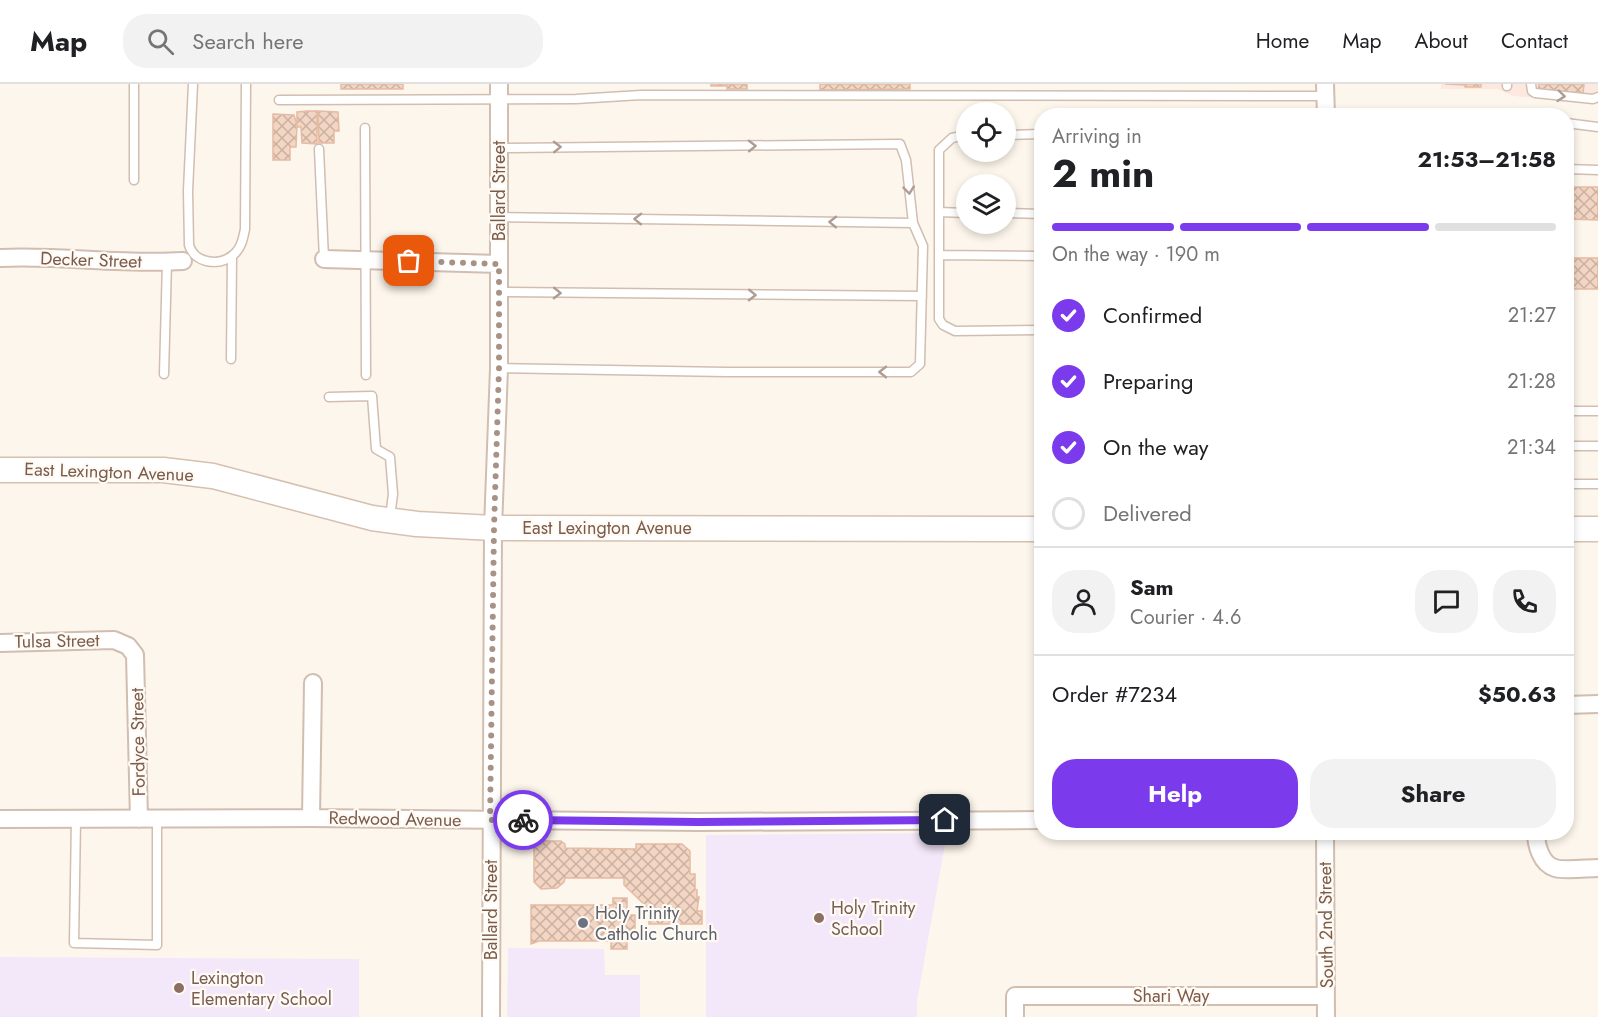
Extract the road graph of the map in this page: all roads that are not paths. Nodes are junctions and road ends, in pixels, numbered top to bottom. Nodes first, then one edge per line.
1 (134, 84) edge
2 (193, 84) edge
3 (246, 84) edge
4 (1531, 84) edge
5 (1325, 90) edge
6 (499, 91) edge
7 (1598, 97) edge
8 (279, 100) dead end
9 (1326, 108) edge
10 (1574, 124) edge
11 (1598, 127) edge
12 (365, 128) dead end
13 (1034, 134) edge
14 (1016, 135) edge
15 (956, 137) edge
16 (499, 148) junction
17 (319, 149) dead end
18 (1574, 169) edge
19 (1598, 170) edge
20 (134, 180) dead end
21 (939, 212) junction
22 (956, 213) edge
23 (1016, 213) edge
24 (1034, 214) edge
25 (499, 217) junction
26 (913, 223) junction
27 (939, 255) junction
28 (232, 256) junction
29 (1034, 256) edge
30 (0, 258) edge
31 (324, 259) joint
32 (364, 260) junction
33 (175, 262) joint
34 (499, 264) junction
35 (499, 292) junction
36 (922, 296) junction
37 (1034, 330) edge
38 (231, 358) dead end
39 (499, 368) junction
40 (164, 374) dead end
41 (366, 375) dead end
42 (329, 397) dead end
43 (1574, 411) edge
44 (1598, 411) edge
45 (1574, 446) edge
46 (1598, 446) edge
47 (0, 470) edge
48 (1574, 484) edge
49 (1598, 484) edge
50 (389, 520) junction
51 (494, 528) junction
52 (1034, 529) edge
53 (1574, 529) edge
54 (1598, 529) edge
55 (0, 642) edge
56 (137, 665) joint
57 (313, 684) dead end
58 (1598, 704) edge
59 (1574, 705) edge
60 (311, 818) junction
61 (0, 819) edge
62 (76, 819) junction
63 (139, 819) junction
64 (157, 819) junction
65 (490, 820) junction
66 (1034, 820) edge
67 (1324, 840) edge
68 (1536, 840) edge
69 (1598, 868) edge
70 (1326, 996) junction
71 (490, 1017) edge
72 (1015, 1017) edge
73 (1326, 1017) edge

1 - 20 lane
2 - 28 lane
3 - 28 lane
4 -> 7 lane
5 - 6 lane
5 - 9 street
6 - 8 lane
6 - 16 street, Ballard Street
10 - 11 lane
12 - 32 lane
13 - 14 lane
15 - 21 lane
16 - 25 street, Ballard Street
16 -> 26 lane
17 - 31 lane
18 - 19 lane
21 - 22 lane
21 - 27 lane
23 - 24 lane
26 -> 25 lane
25 - 34 street, Ballard Street
26 - 36 lane
27 - 29 lane
27 - 37 lane
28 - 38 lane
30 - 33 street, Decker Street
31 - 32 street
32 - 34 street
32 - 41 lane
33 - 40 lane
34 - 35 street, Ballard Street
35 -> 36 lane
35 - 39 street, Ballard Street
36 -> 39 lane
39 - 51 street, Ballard Street
42 - 50 lane
43 - 44 lane
45 - 46 lane
47 - 50 street, East Lexington Avenue
48 - 49 lane
50 - 51 street, East Lexington Avenue
51 - 52 street, East Lexington Avenue
51 - 65 street, Ballard Street
53 - 54 street
55 - 56 street, Tulsa Street
56 - 63 street, Fordyce Street
57 - 60 street
58 - 59 street
60 - 64 street, Redwood Avenue
60 - 65 street, Redwood Avenue
61 - 62 street, Redwood Avenue
62 - 63 street, Redwood Avenue
62 - 64 lane
63 - 64 street, Redwood Avenue
65 - 66 street, Redwood Avenue
65 - 71 street, Ballard Street
67 - 70 street, South 2nd Street
68 - 69 street
70 - 72 street, Shari Way
70 - 73 street, South 2nd Street

